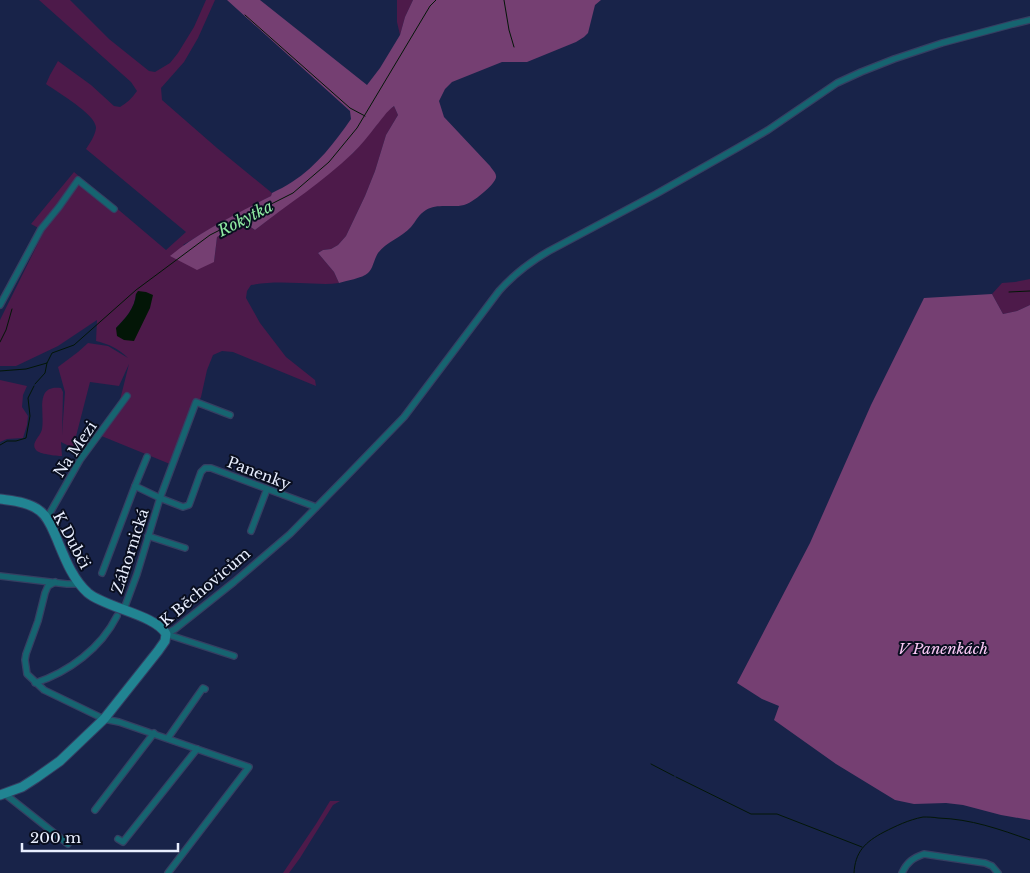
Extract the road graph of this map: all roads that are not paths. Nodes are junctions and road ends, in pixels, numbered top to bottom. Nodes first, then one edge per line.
1 (1030, 20) edge
2 (114, 209) dead end
3 (0, 305) edge
4 (128, 396) dead end
5 (230, 415) dead end
6 (147, 457) dead end
7 (134, 486) junction
8 (267, 489) junction
9 (160, 498) junction
10 (0, 499) edge
11 (316, 507) junction
12 (47, 518) junction
13 (250, 531) dead end
14 (148, 536) junction
15 (184, 548) dead end
16 (102, 573) dead end
17 (0, 576) edge
18 (55, 582) junction
19 (80, 584) junction
20 (121, 612) junction
21 (166, 634) junction
22 (234, 656) dead end
23 (35, 683) junction
24 (206, 689) dead end
25 (104, 719) junction
26 (154, 733) junction
27 (168, 738) junction
28 (197, 749) junction
29 (3, 795) edge
30 (95, 810) dead end
31 (118, 839) dead end
32 (68, 844) dead end
33 (168, 873) edge
34 (902, 873) edge
35 (998, 873) edge

1 - 11 street, K Běchovicům
2 - 3 street
4 - 12 street, Na Mezi
5 - 9 street
6 - 7 street, Záhornická
7 - 9 street, Záhornická
7 - 16 street, Záhornická
8 - 9 street, Panenky
8 - 11 street, Panenky
8 - 13 street
9 - 14 street, Záhornická
10 - 12 street, K Dubči
11 - 21 street, K Běchovicům
12 - 19 street, K Dubči
14 - 15 street
14 - 20 street, Záhornická
17 - 18 street
18 - 19 street
18 - 23 street
19 - 20 street, K Dubči
20 - 21 street, K Dubči
20 - 23 street, Záhornická
21 - 22 street
21 - 25 street, K Běchovicům
23 - 25 street
24 - 27 street
25 - 26 street
25 - 29 street, K Běchovicům
26 - 27 street
26 - 30 street
27 - 28 street
28 - 31 street
28 - 33 street
29 - 32 street
34 - 35 street

